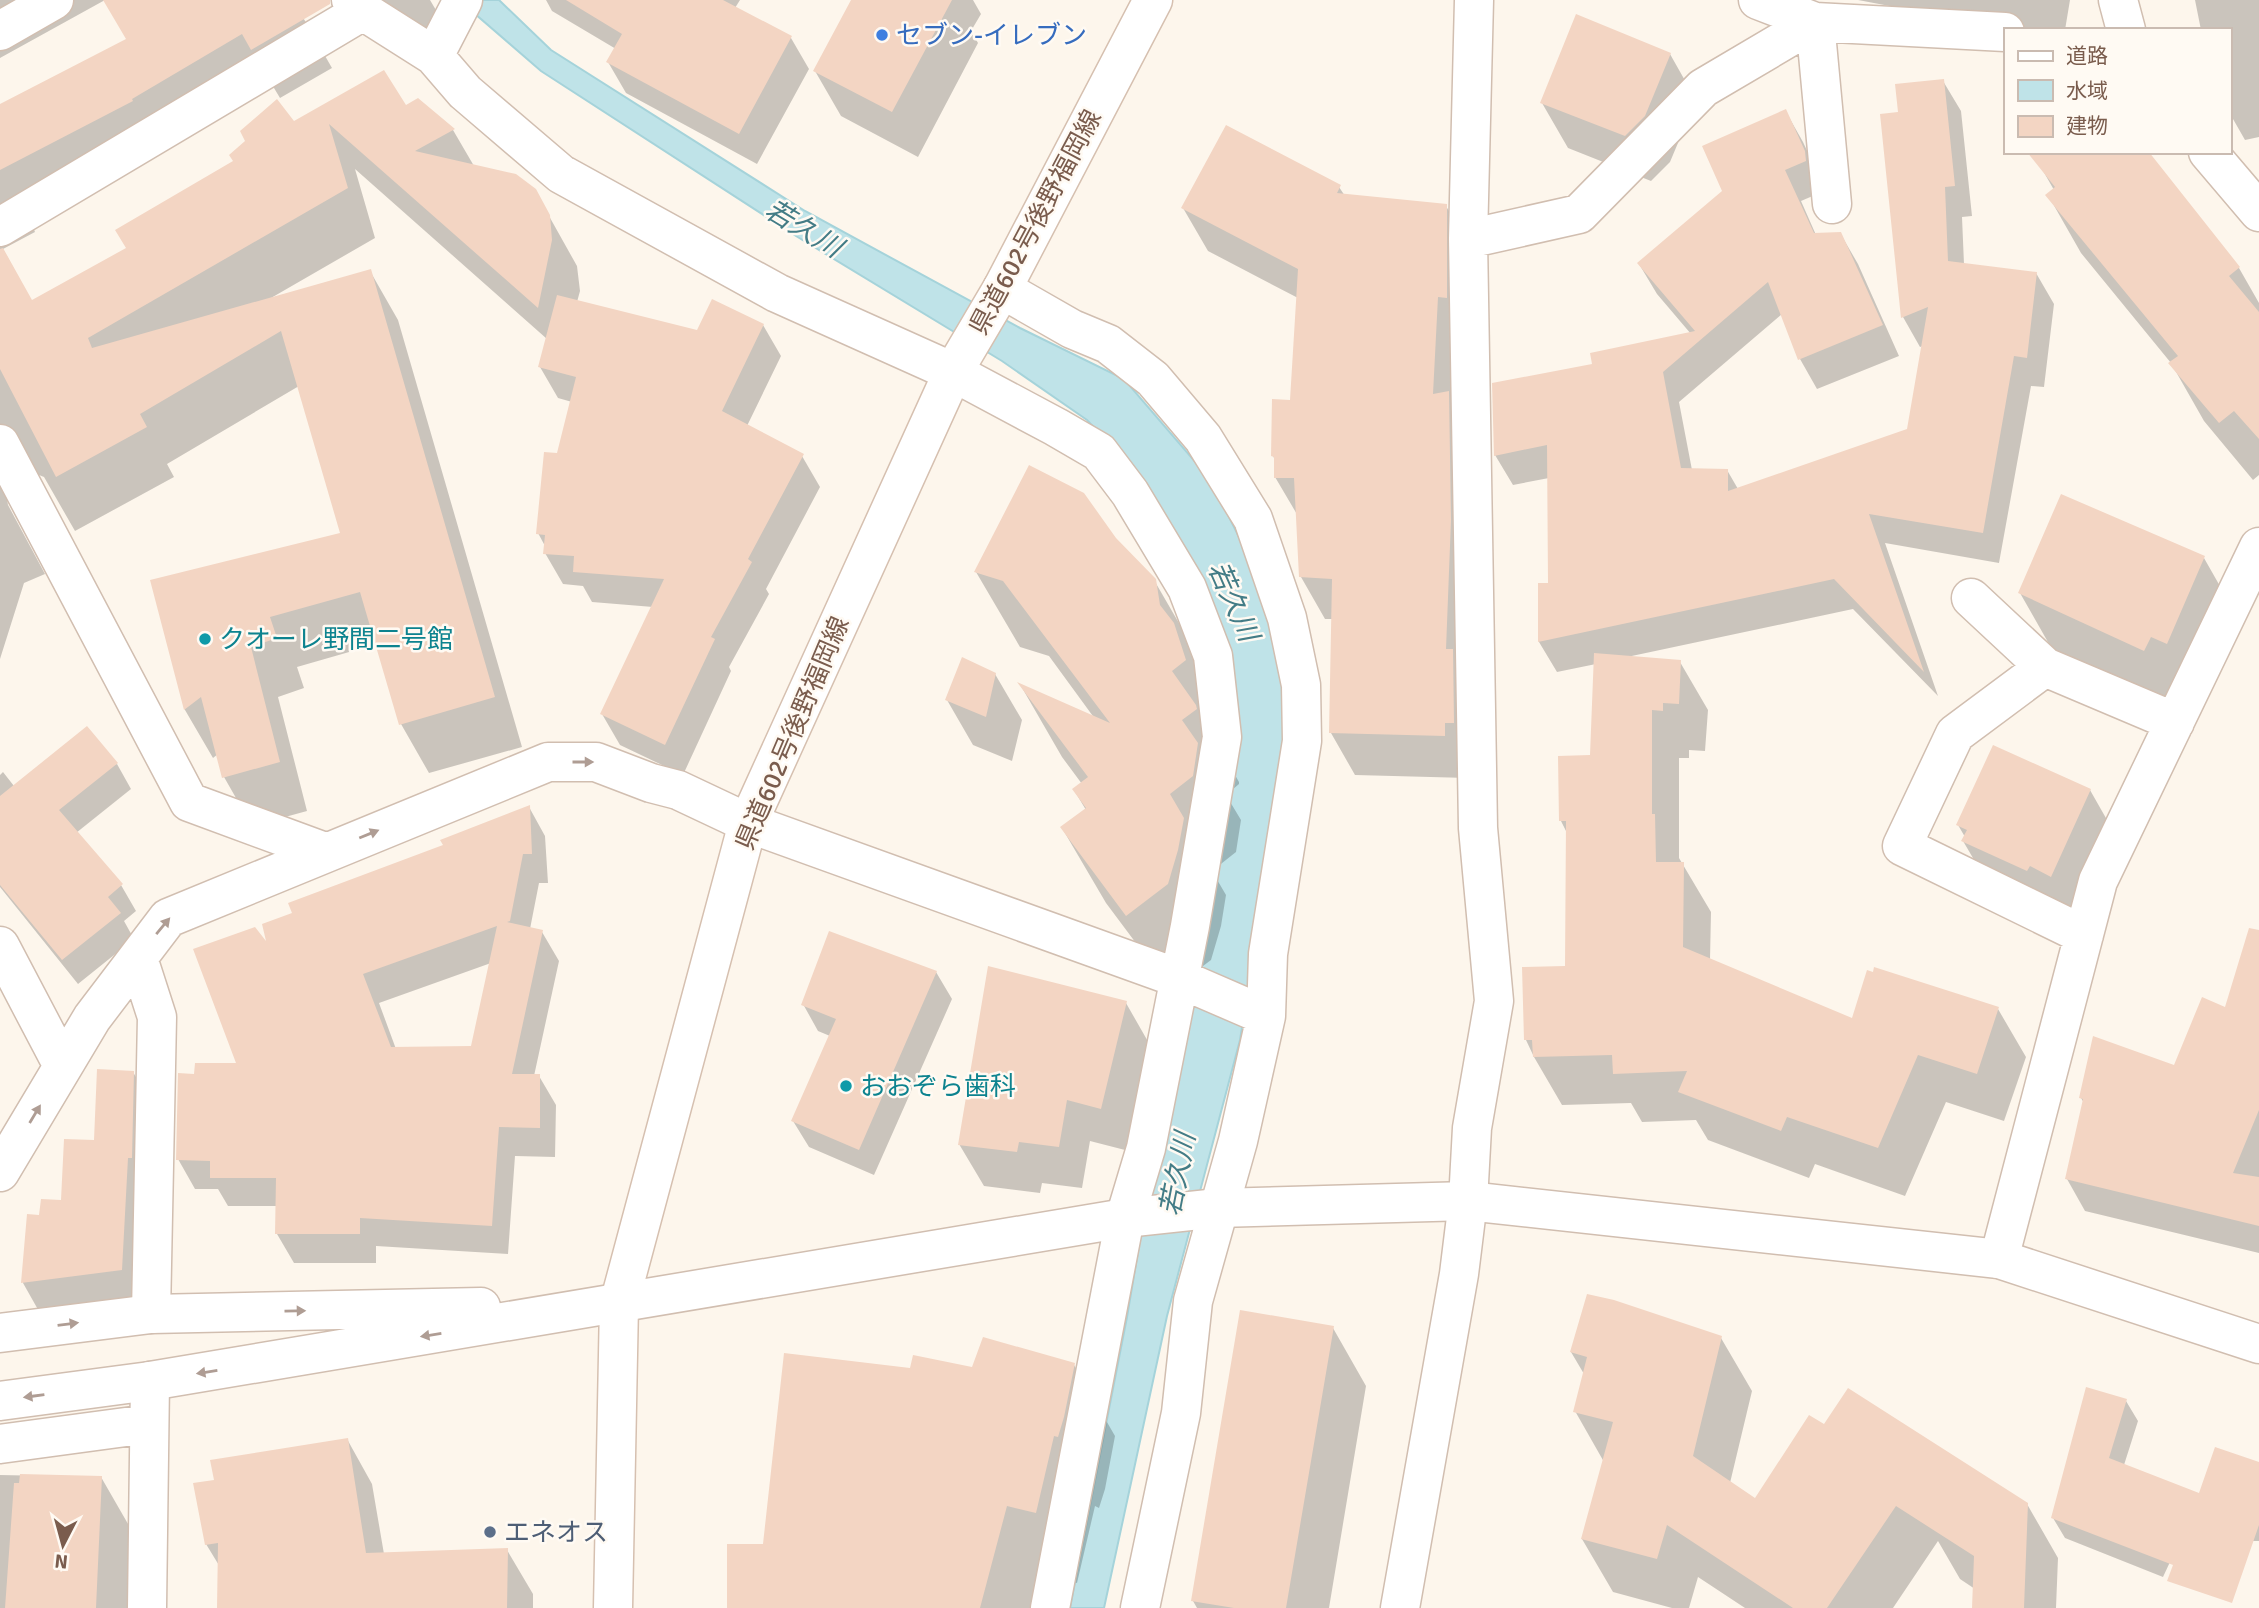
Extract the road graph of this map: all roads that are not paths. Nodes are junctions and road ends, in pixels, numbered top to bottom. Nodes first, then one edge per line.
1 (54, 0) edge
2 (463, 0) edge
3 (1153, 0) edge
4 (1475, 0) edge
5 (1758, 0) edge
6 (2118, 0) edge
7 (357, 6) edge
8 (1815, 22) junction
9 (2125, 28) edge
10 (0, 31) edge
11 (2004, 32) edge
12 (433, 56) junction
13 (2210, 154) edge
14 (1832, 204) dead end
15 (2259, 212) edge
16 (0, 228) edge
17 (1468, 239) junction
18 (1002, 289) junction
19 (953, 372) junction
20 (0, 444) edge
21 (2259, 547) edge
22 (1971, 598) dead end
23 (2045, 667) junction
24 (2175, 722) junction
25 (748, 822) junction
26 (325, 852) junction
27 (2084, 935) junction
28 (0, 946) edge
29 (138, 958) junction
30 (1178, 978) junction
31 (1266, 1016) junction
32 (63, 1066) junction
33 (0, 1172) edge
34 (1468, 1200) junction
35 (1206, 1208) junction
36 (1130, 1217) junction
37 (1999, 1259) junction
38 (619, 1304) junction
39 (151, 1314) junction
40 (0, 1333) edge
41 (2259, 1344) edge
42 (150, 1381) junction
43 (0, 1401) edge
44 (148, 1424) junction
45 (0, 1444) edge
46 (147, 1608) edge
47 (613, 1608) edge
48 (1050, 1608) edge
49 (1140, 1608) edge
50 (1400, 1608) edge

1 - 10 street
2 - 12 street
3 - 18 street, 県道602号後野福岡線
4 - 17 street
5 - 8 street
6 - 9 street
7 - 12 street
7 - 16 street
8 - 11 street
8 - 14 street
8 - 17 street
12 - 19 street
13 - 15 street
17 - 34 street
18 - 19 street, 県道602号後野福岡線
18 - 31 street
19 - 25 street, 県道602号後野福岡線
19 - 30 street
20 - 26 street
21 - 24 street
22 - 23 street
23 - 24 street
23 - 27 street
24 - 27 street
26 -> 25 street
25 - 30 street
25 - 38 street, 県道602号後野福岡線
29 -> 26 street
27 - 37 street
28 - 32 street
29 - 32 street
29 - 39 street
30 - 31 street
30 - 36 street
31 - 35 street
33 -> 32 street
34 - 35 street
34 - 37 street
34 - 50 street
35 - 36 street
35 - 49 street
36 - 38 street
36 - 48 street
37 - 41 street
39 -> 38 street
38 -> 42 street
38 - 47 street, 県道602号後野福岡線
40 -> 39 street
42 -> 43 street
42 - 44 street
44 - 45 street
44 - 46 street

